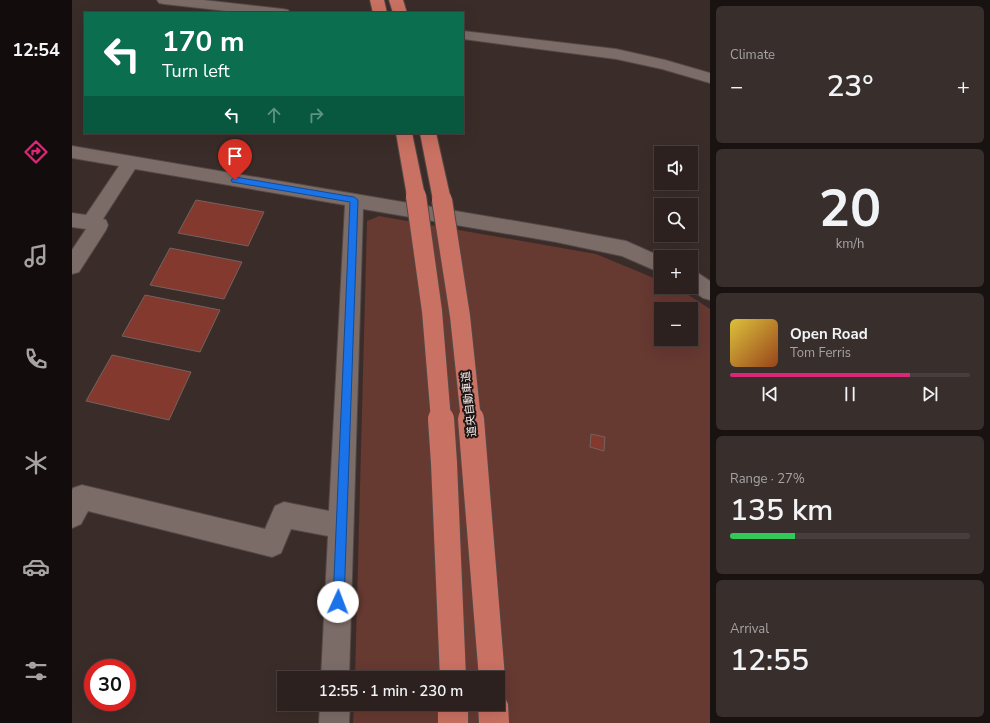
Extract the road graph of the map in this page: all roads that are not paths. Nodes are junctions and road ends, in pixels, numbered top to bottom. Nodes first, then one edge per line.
1 (164, 0) edge
2 (377, 0) edge
3 (396, 0) edge
4 (274, 12) edge
5 (380, 12) edge
6 (400, 12) edge
7 (464, 35) edge
8 (710, 78) edge
9 (404, 134) edge
10 (428, 134) edge
11 (72, 152) edge
12 (131, 162) junction
13 (354, 200) junction
14 (81, 222) edge
15 (654, 263) edge
16 (72, 266) edge
17 (698, 284) edge
18 (710, 292) edge
19 (72, 515) edge
20 (341, 526) junction
21 (336, 671) edge
22 (453, 671) edge
23 (491, 671) edge
24 (334, 711) edge
25 (453, 711) edge
26 (493, 711) edge
27 (334, 723) edge
28 (453, 723) edge
29 (494, 723) edge

1 - 4 street
2 - 5 highway
3 - 6 highway
7 - 8 street
9 - 22 highway, bridge
10 - 23 highway, 道央自動車道, bridge
11 - 12 street
12 - 13 street
12 - 14 street
13 - 15 street
13 - 20 street
14 - 16 street
17 - 18 street
19 - 20 street
20 - 21 street
24 - 27 street
25 - 28 highway
26 - 29 highway

